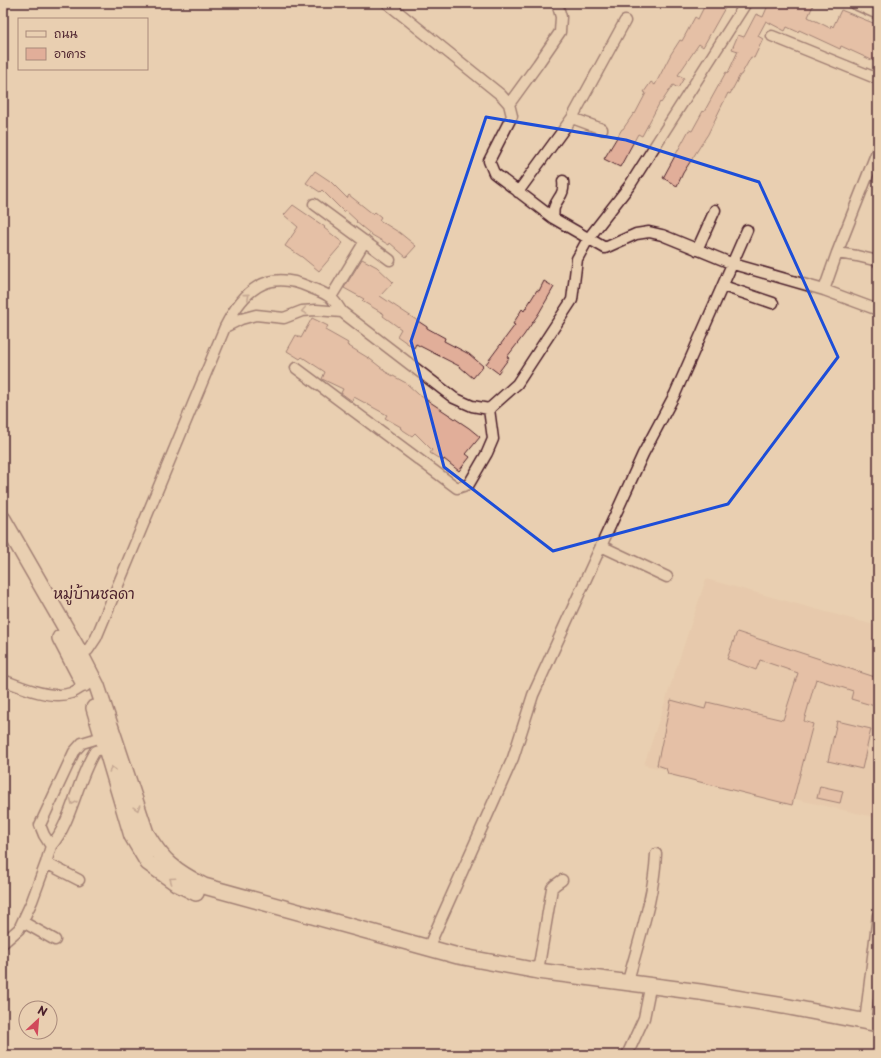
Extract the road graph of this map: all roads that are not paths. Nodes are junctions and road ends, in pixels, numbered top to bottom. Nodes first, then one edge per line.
1 (387, 3) edge
2 (557, 3) edge
3 (746, 3) edge
4 (853, 3) edge
5 (878, 14) edge
6 (625, 21) dead end
7 (772, 36) dead end
8 (878, 79) edge
9 (509, 104) junction
10 (572, 118) junction
11 (602, 129) dead end
12 (878, 149) edge
13 (563, 181) dead end
14 (518, 192) junction
15 (314, 204) dead end
16 (715, 210) dead end
17 (553, 218) junction
18 (747, 230) dead end
19 (588, 239) junction
20 (365, 242) junction
21 (697, 250) junction
22 (837, 253) junction
23 (390, 260) dead end
24 (878, 261) edge
25 (733, 264) junction
26 (723, 286) junction
27 (824, 290) junction
28 (331, 297) junction
29 (773, 303) dead end
30 (878, 310) edge
31 (342, 312) junction
32 (225, 327) junction
33 (296, 368) dead end
34 (489, 409) junction
35 (3, 519) edge
36 (3, 540) edge
37 (601, 546) junction
38 (667, 577) dead end
39 (75, 655) junction
40 (3, 680) edge
41 (85, 685) junction
42 (104, 742) junction
43 (70, 761) junction
44 (86, 768) junction
45 (51, 846) junction
46 (656, 854) dead end
47 (46, 863) junction
48 (79, 880) dead end
49 (562, 880) dead end
50 (878, 915) edge
51 (23, 922) junction
52 (55, 940) dead end
53 (3, 943) edge
54 (428, 948) junction
55 (538, 971) junction
56 (628, 981) junction
57 (649, 993) junction
58 (873, 997) edge
59 (871, 1027) edge
60 (627, 1055) edge

1 - 9 street
2 - 9 street
3 - 19 street
4 - 5 street
6 - 10 street
7 - 8 street
9 - 14 street
10 - 11 street
10 - 14 street
12 - 22 street
13 - 17 street
14 - 17 street
15 - 20 street
16 - 21 street
17 - 19 street
18 - 25 street
19 - 21 street
19 - 34 street
20 - 23 street
20 - 28 street
21 - 25 street
22 - 24 street
22 - 27 street
25 - 26 street
25 - 27 street
26 - 29 street
26 - 37 street
27 - 30 street
28 - 31 street
32 -> 28 street
31 -> 32 street
31 - 34 street
32 - 39 street
33 - 34 street
35 - 39 street
36 - 39 street
37 - 38 street
37 - 54 street
39 - 41 street
39 -> 54 street
40 - 41 street
41 - 42 street
42 - 43 street
42 - 44 street
57 -> 42 street
43 - 44 street
43 - 45 street
44 -> 45 street
45 - 47 street
46 - 56 street
47 - 48 street
47 - 51 street
49 - 55 street
50 - 58 street
51 - 52 street
51 - 53 street
54 - 55 street
55 - 56 street
56 - 59 street
57 - 59 street
57 - 60 street
58 - 59 street

